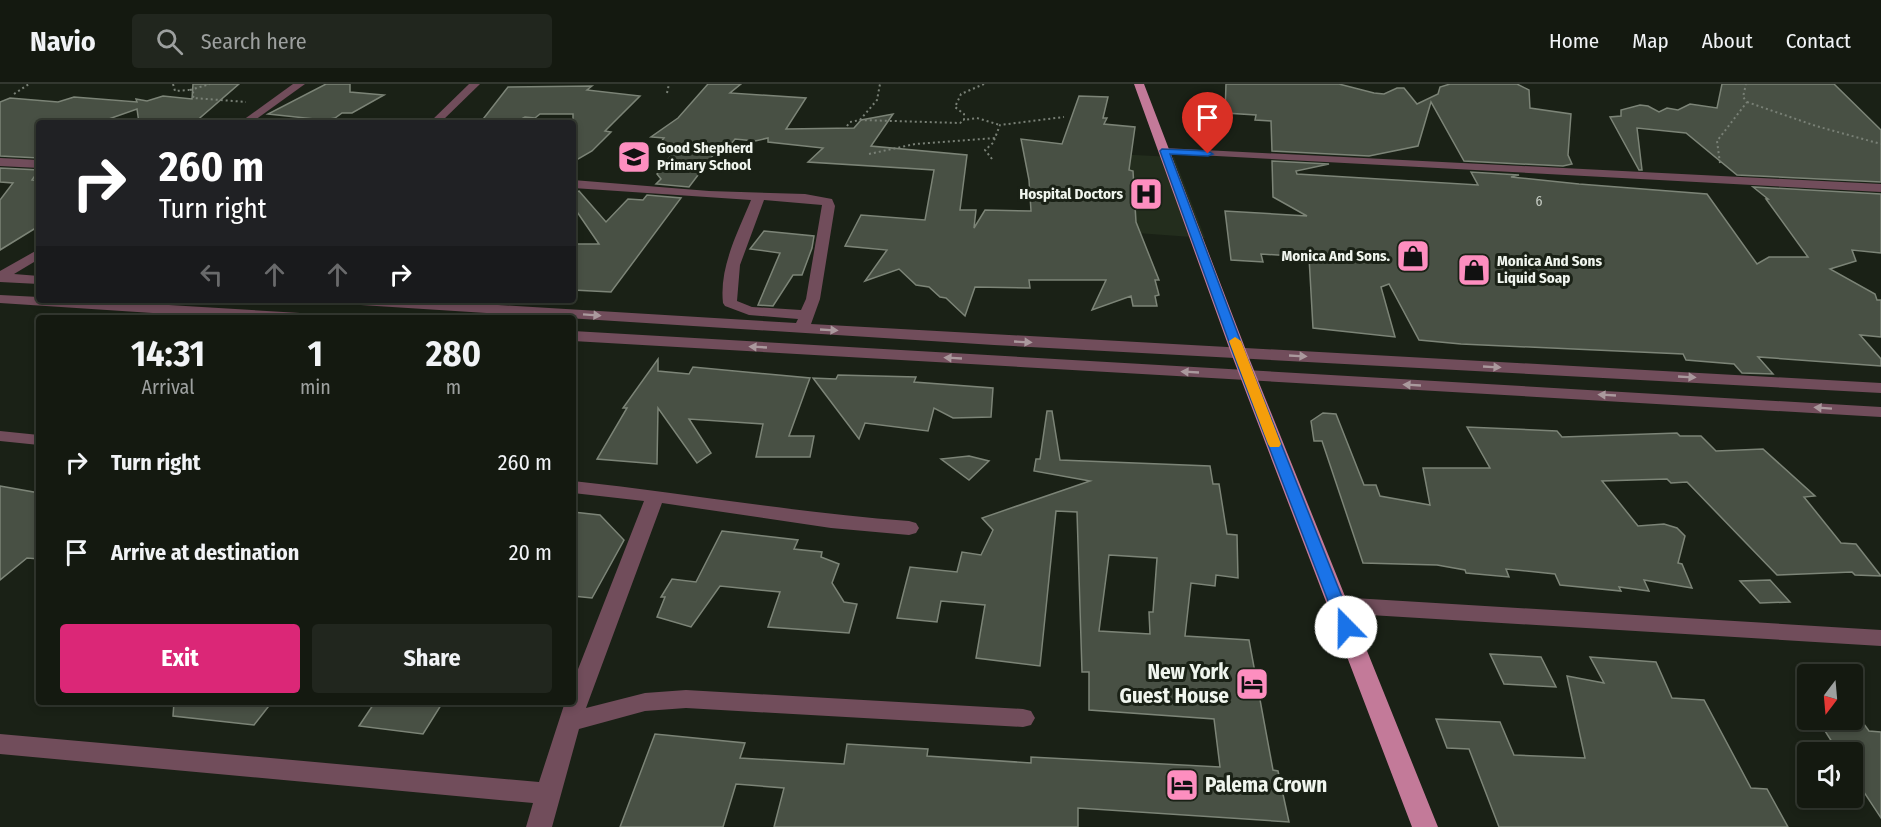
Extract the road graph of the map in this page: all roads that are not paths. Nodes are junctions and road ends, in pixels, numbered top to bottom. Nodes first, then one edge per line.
1 (300, 84) edge
2 (475, 84) edge
3 (1139, 84) edge
4 (248, 120) edge
5 (437, 120) edge
6 (1165, 151) junction
7 (0, 162) edge
8 (36, 164) edge
9 (576, 184) edge
10 (1881, 188) edge
11 (759, 197) junction
12 (36, 255) edge
13 (0, 277) edge
14 (36, 280) edge
15 (0, 299) edge
16 (36, 301) edge
17 (63, 303) edge
18 (408, 303) edge
19 (253, 315) edge
20 (804, 322) junction
21 (576, 336) edge
22 (1239, 353) junction
23 (1248, 375) junction
24 (1881, 388) edge
25 (1881, 412) edge
26 (0, 436) edge
27 (36, 440) edge
28 (576, 487) edge
29 (655, 496) junction
30 (909, 528) dead end
31 (1337, 605) junction
32 (1881, 638) edge
33 (576, 704) edge
34 (575, 705) edge
35 (1023, 718) dead end
36 (569, 722) junction
37 (0, 744) edge
38 (548, 794) junction
39 (539, 827) edge
40 (1425, 827) edge

1 - 4 street
2 - 5 street
3 - 6 main road
6 - 10 street
6 - 22 main road
7 - 8 street
9 - 11 street
11 - 20 street
11 - 20 street
12 - 13 street
13 - 14 street
15 - 16 street
17 - 19 street
18 -> 20 street
20 -> 22 street
23 -> 21 street
22 - 23 main road
22 -> 24 street
25 -> 23 street
23 - 31 main road
26 - 27 street
28 - 29 street
29 - 30 street
29 - 33 street
31 - 32 street
31 - 40 main road
34 - 36 street
35 - 36 street
36 - 38 street
37 - 38 street
38 - 39 street

